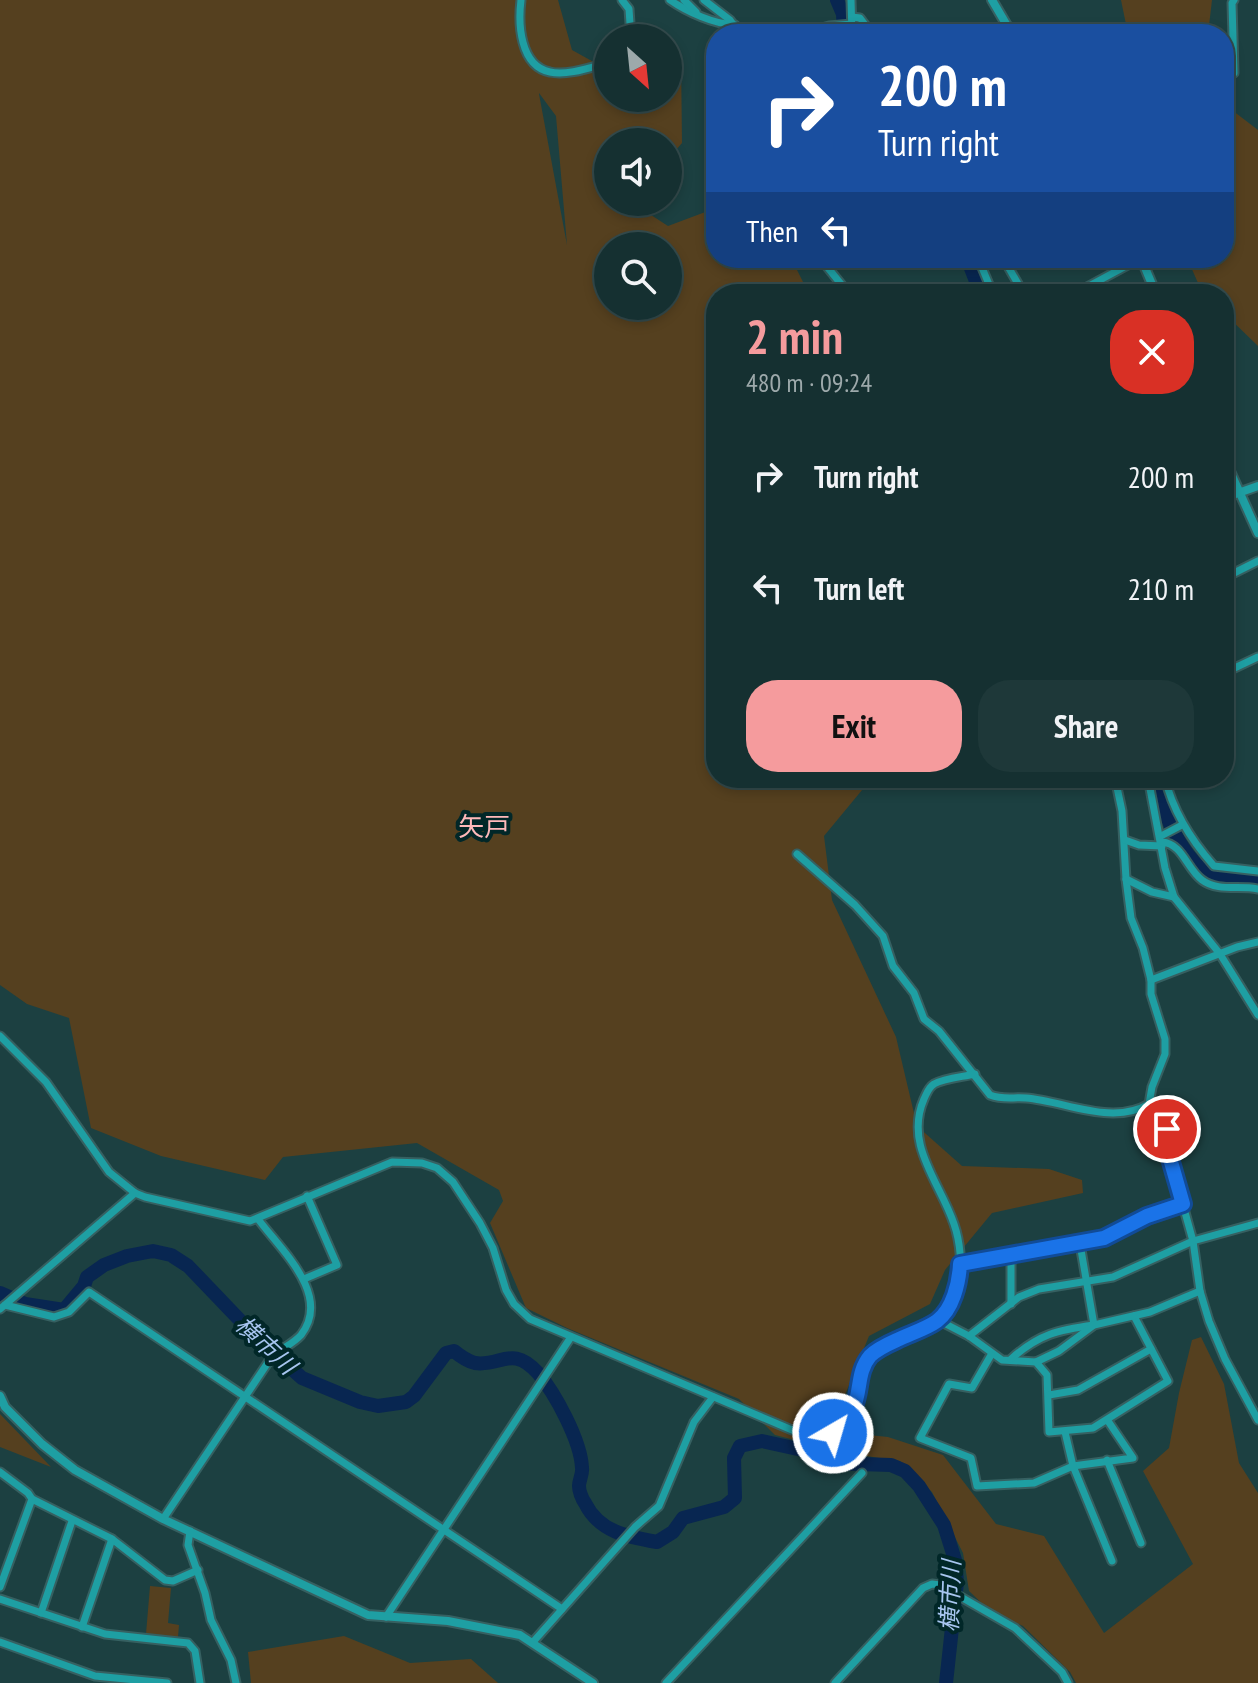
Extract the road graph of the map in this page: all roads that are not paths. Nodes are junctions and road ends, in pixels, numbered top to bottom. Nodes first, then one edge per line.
1 (521, 0) edge
2 (622, 0) edge
3 (670, 0) edge
4 (684, 0) edge
5 (704, 0) edge
6 (851, 0) edge
7 (992, 0) edge
8 (1234, 0) edge
9 (696, 12) junction
10 (852, 20) junction
11 (630, 24) edge
12 (718, 24) edge
13 (734, 24) edge
14 (841, 24) edge
15 (852, 24) edge
16 (864, 24) edge
17 (1006, 24) edge
18 (1233, 24) edge
19 (594, 66) edge
20 (828, 268) edge
21 (1122, 268) edge
22 (841, 284) edge
23 (1093, 284) edge
24 (1234, 482) edge
25 (1258, 486) edge
26 (1239, 494) junction
27 (1234, 495) edge
28 (1258, 533) edge
29 (1258, 561) edge
30 (1234, 573) edge
31 (1258, 657) edge
32 (1234, 668) edge
33 (1117, 788) edge
34 (1150, 788) edge
35 (1169, 788) edge
36 (1182, 825) junction
37 (1125, 840) junction
38 (1162, 841) junction
39 (797, 854) dead end
40 (1258, 871) edge
41 (1126, 879) junction
42 (1258, 889) edge
43 (1174, 897) junction
44 (1258, 942) edge
45 (1220, 954) junction
46 (1151, 980) junction
47 (1258, 1015) edge
48 (0, 1036) edge
49 (975, 1074) junction
50 (1149, 1104) junction
51 (135, 1193) junction
52 (307, 1196) junction
53 (1183, 1204) junction
54 (258, 1219) junction
55 (1258, 1223) edge
56 (1193, 1241) junction
57 (1080, 1244) junction
58 (1011, 1255) junction
59 (960, 1264) junction
60 (304, 1279) junction
61 (1087, 1283) junction
62 (1200, 1291) junction
63 (1011, 1304) junction
64 (4, 1307) edge
65 (1134, 1316) junction
66 (938, 1320) junction
67 (1094, 1325) junction
68 (969, 1336) junction
69 (571, 1337) junction
70 (1151, 1349) junction
71 (991, 1355) junction
72 (1011, 1359) junction
73 (1036, 1362) junction
74 (245, 1395) junction
75 (1049, 1395) junction
76 (0, 1396) edge
77 (713, 1397) junction
78 (1258, 1420) edge
79 (1108, 1421) junction
80 (1065, 1432) junction
81 (1107, 1460) junction
82 (1073, 1466) junction
83 (0, 1472) edge
84 (862, 1473) dead end
85 (32, 1499) junction
86 (163, 1519) junction
87 (72, 1521) junction
88 (444, 1529) junction
89 (190, 1531) junction
90 (112, 1539) junction
91 (1141, 1543) dead end
92 (4, 1558) edge
93 (1112, 1561) dead end
94 (198, 1570) junction
95 (0, 1587) edge
96 (0, 1599) edge
97 (562, 1609) junction
98 (41, 1613) junction
99 (386, 1617) junction
100 (82, 1627) junction
101 (0, 1642) edge
102 (533, 1642) junction
103 (167, 1683) edge
104 (200, 1683) edge
105 (236, 1683) edge
106 (593, 1683) edge
107 (666, 1683) edge
108 (835, 1683) edge
109 (1068, 1683) edge

1 - 19 street
2 - 11 street
3 - 9 street
4 - 9 street
5 - 13 street
6 - 10 street
7 - 17 street
8 - 18 street
9 - 12 street
10 - 14 street
10 - 15 street
10 - 16 street
20 - 22 street
21 - 23 street
24 - 26 street
25 - 26 street
26 - 27 street
26 - 28 street
29 - 30 street
31 - 32 street
33 - 37 street
34 - 38 street
35 - 36 street
36 - 38 street
36 - 40 street
37 - 38 street
37 - 41 street
38 - 42 street
38 - 43 street
39 - 49 street
41 - 43 street
41 - 46 street
43 - 45 street
44 - 45 street
45 - 46 street
45 - 47 street
46 - 50 street
48 - 51 street
49 - 50 street
49 - 59 street
50 - 53 street
51 - 54 street
51 - 64 street
52 - 54 street
52 - 60 street
52 - 69 street
53 - 56 street
53 - 57 street
54 - 60 street
55 - 56 street
56 - 61 street
56 - 62 street
57 - 58 street
57 - 61 street
58 - 59 street
58 - 63 street
59 - 66 street
60 - 74 street
61 - 63 street
61 - 67 street
62 - 65 street
62 - 78 street
63 - 68 street
64 - 74 street
65 - 67 street
65 - 70 street
66 - 68 street
66 - 77 street
67 - 72 street
67 - 73 street
68 - 71 street
69 - 77 street
69 - 88 street
70 - 75 street
70 - 79 street
71 - 72 street
71 - 82 street
72 - 73 street
73 - 75 street
74 - 86 street
74 - 88 street
75 - 80 street
76 - 86 street
77 - 97 street
79 - 80 street
79 - 81 street
80 - 82 street
81 - 82 street
81 - 91 street
82 - 93 street
83 - 85 street
84 - 107 street
85 - 87 street
85 - 92 street
86 - 89 street
87 - 90 street
87 - 98 street
88 - 97 street
88 - 99 street
89 - 94 street
89 - 99 street
90 - 94 street
90 - 100 street
92 - 95 street
94 - 105 street
96 - 98 street
97 - 102 street
98 - 100 street
99 - 102 street
100 - 104 street
101 - 103 street
102 - 106 street
108 - 109 street

